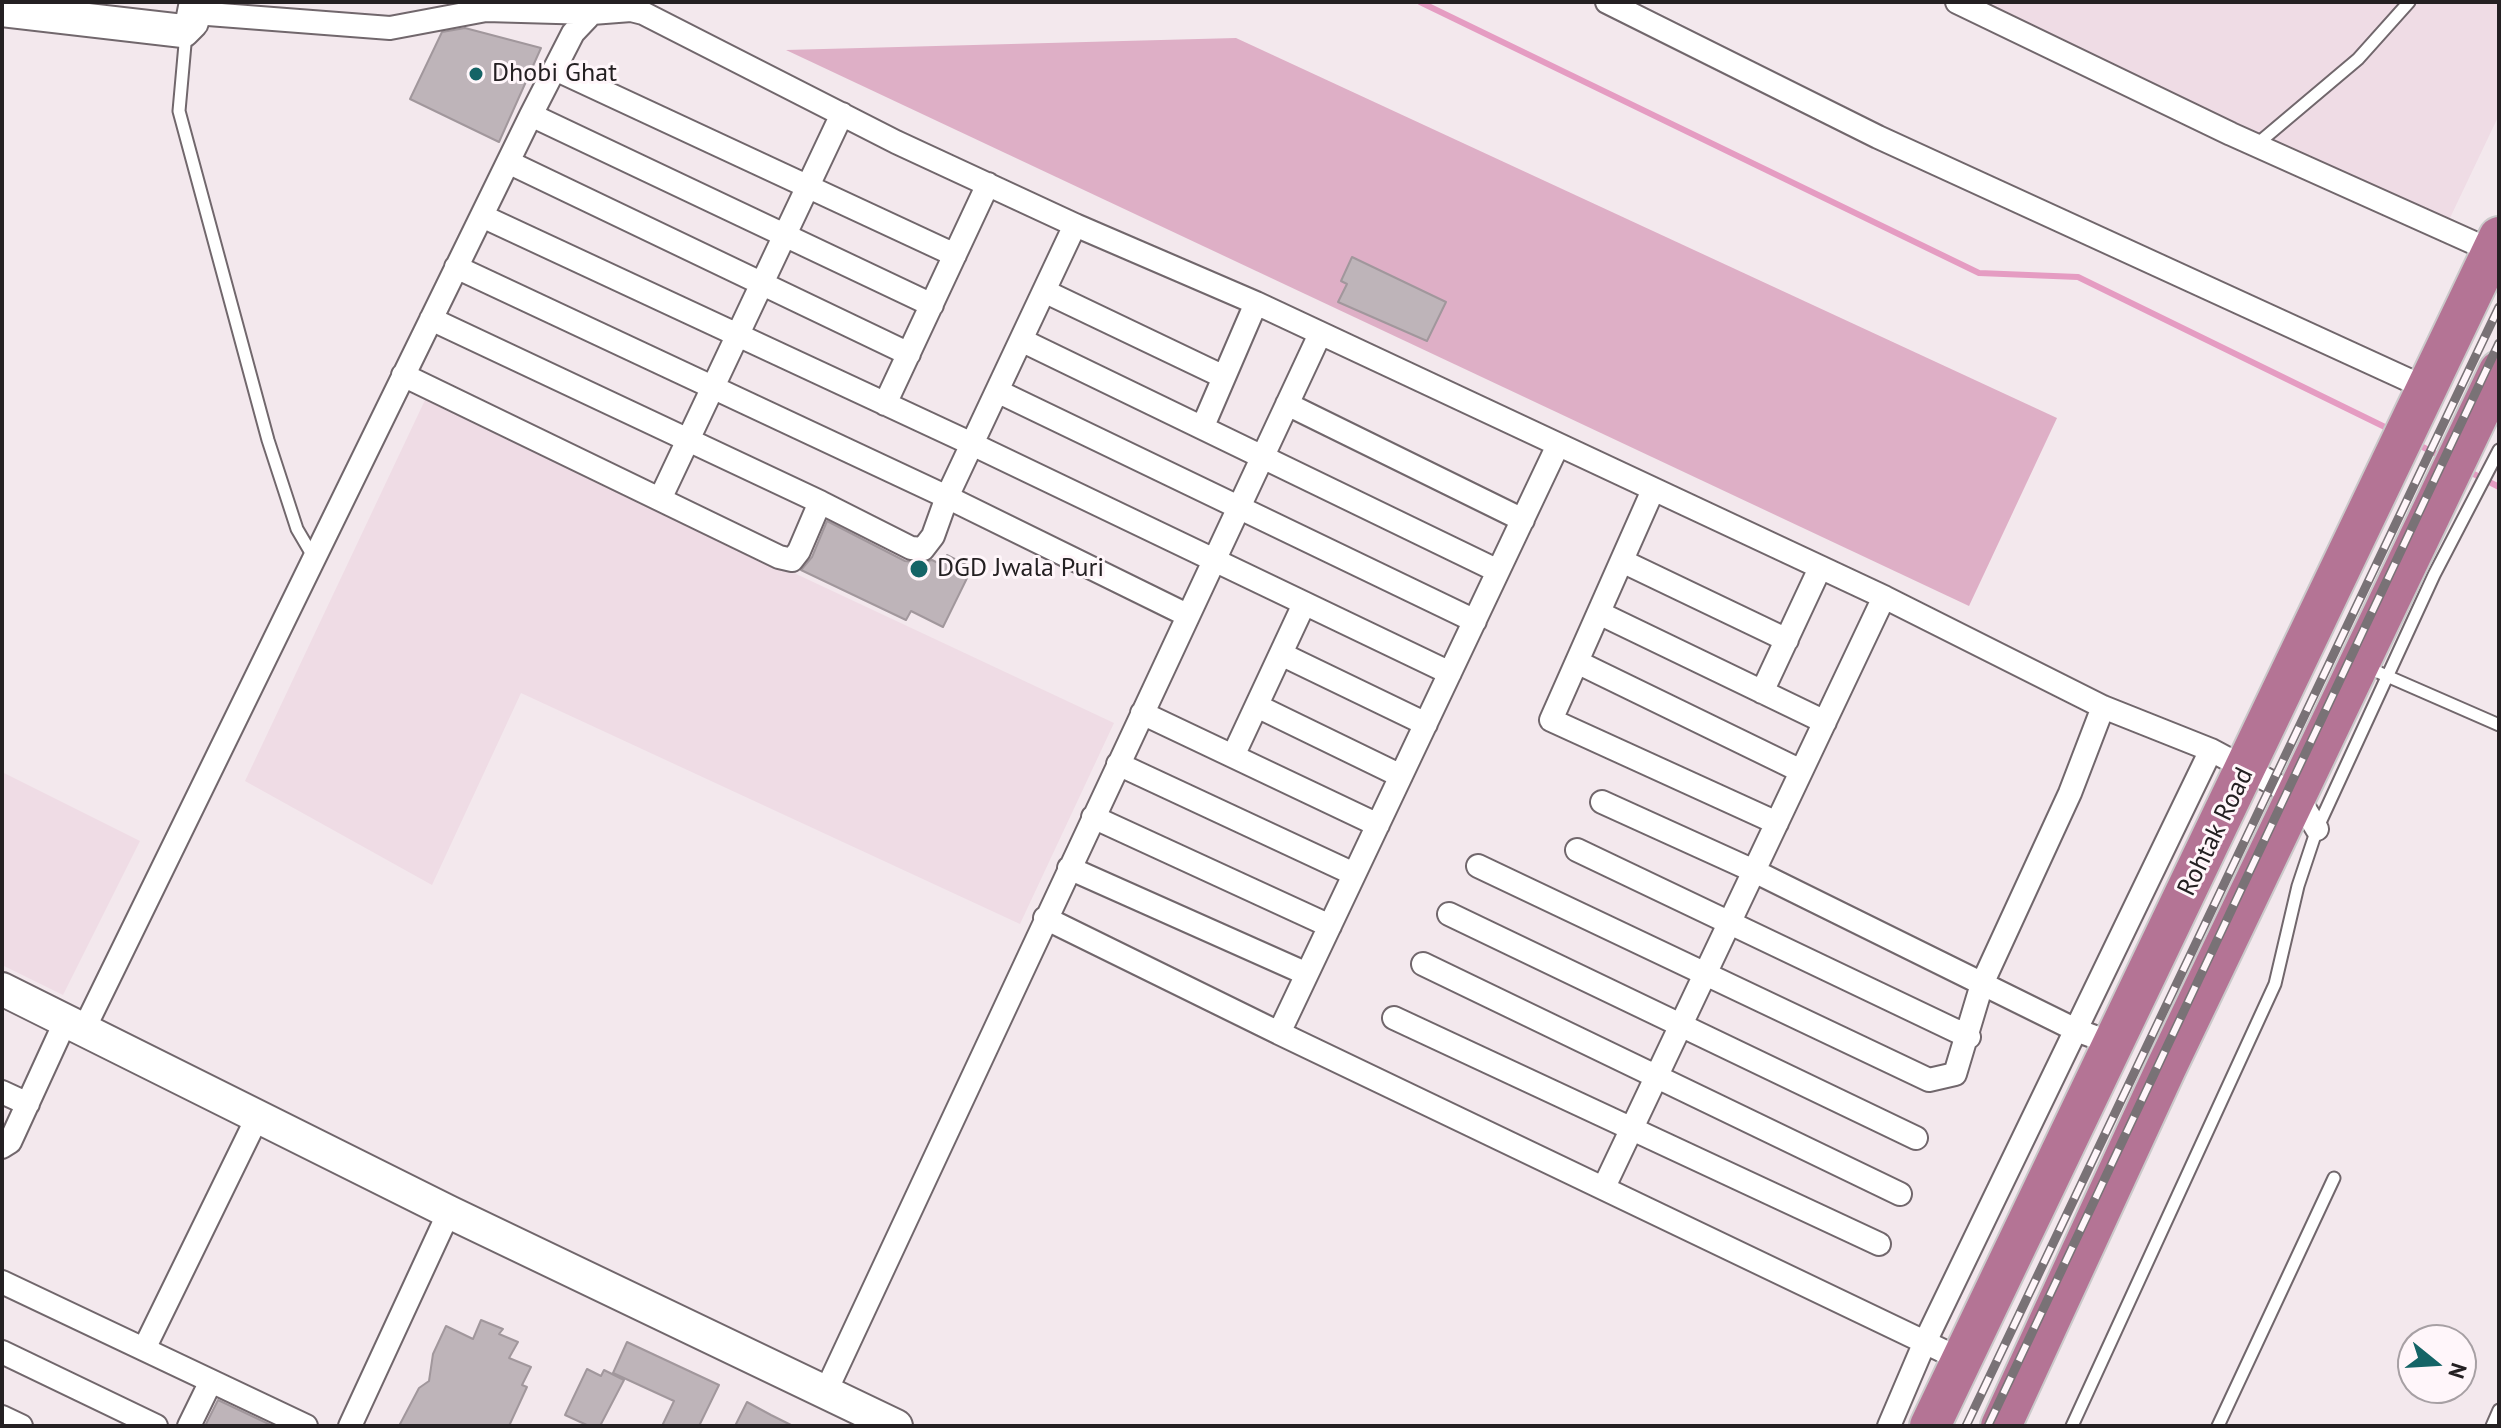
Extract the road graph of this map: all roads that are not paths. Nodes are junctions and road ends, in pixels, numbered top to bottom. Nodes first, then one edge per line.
1 (1607, 2) edge
2 (1957, 2) edge
3 (2409, 2) edge
4 (44, 9) edge
5 (2, 10) edge
6 (592, 13) junction
7 (192, 15) edge
8 (555, 69) junction
9 (842, 114) junction
10 (531, 115) junction
11 (2255, 145) junction
12 (508, 162) junction
13 (988, 184) junction
14 (810, 185) junction
15 (482, 216) junction
16 (1075, 225) junction
17 (786, 233) junction
18 (2496, 244) edge
19 (955, 255) junction
20 (456, 267) junction
21 (762, 285) junction
22 (1044, 291) junction
23 (1256, 303) junction
24 (932, 305) junction
25 (431, 319) junction
26 (1320, 334) junction
27 (737, 336) junction
28 (1021, 340) junction
29 (909, 354) junction
30 (2499, 371) edge
31 (403, 375) junction
32 (1224, 377) junction
33 (712, 389) junction
34 (997, 391) junction
35 (2422, 396) junction
36 (885, 404) junction
37 (1287, 404) junction
38 (1203, 426) junction
39 (688, 438) junction
40 (2485, 440) edge
41 (972, 444) junction
42 (1558, 445) junction
43 (1263, 455) junction
44 (1653, 490) junction
45 (661, 497) junction
46 (947, 497) junction
47 (820, 502) junction
48 (1239, 507) junction
49 (1523, 520) junction
50 (314, 558) junction
51 (1622, 561) junction
52 (1213, 562) junction
53 (1820, 568) junction
54 (1498, 571) junction
55 (1884, 597) junction
56 (1304, 604) junction
57 (1599, 613) junction
58 (1187, 615) junction
59 (1475, 621) junction
60 (1787, 640) junction
61 (1281, 654) junction
62 (1577, 662) junction
63 (2374, 670) junction
64 (1450, 673) junction
65 (1762, 692) junction
66 (1257, 706) junction
67 (2103, 707) junction
68 (1142, 713) junction
69 (1825, 722) junction
70 (1426, 724) junction
71 (2499, 725) edge
72 (2211, 750) junction
73 (1233, 756) junction
74 (1118, 764) junction
75 (2248, 768) junction
76 (1801, 771) junction
77 (1401, 776) junction
78 (1602, 802) dead end
79 (2307, 813) junction
80 (1093, 817) junction
81 (1777, 823) junction
82 (1378, 825) junction
83 (1577, 850) dead end
84 (1478, 866) dead end
85 (1069, 868) junction
86 (1754, 871) junction
87 (1354, 874) junction
88 (1449, 914) dead end
89 (1045, 918) junction
90 (1729, 924) junction
91 (1330, 926) junction
92 (1423, 964) dead end
93 (1307, 974) junction
94 (1705, 975) junction
95 (1982, 984) junction
96 (2, 989) edge
97 (1394, 1018) dead end
98 (75, 1024) junction
99 (1681, 1026) junction
100 (1279, 1033) junction
101 (2094, 1036) junction
102 (1969, 1037) junction
103 (1656, 1078) junction
104 (2, 1092) edge
105 (28, 1104) junction
106 (257, 1118) junction
107 (1632, 1129) junction
108 (1916, 1138) dead end
109 (2, 1147) edge
110 (2334, 1178) dead end
111 (1604, 1187) junction
112 (1900, 1194) dead end
113 (449, 1212) junction
114 (1879, 1244) dead end
115 (2, 1282) edge
116 (1924, 1344) junction
117 (144, 1349) junction
118 (2, 1352) edge
119 (1962, 1360) junction
120 (211, 1381) junction
121 (826, 1391) junction
122 (2499, 1410) edge
123 (2, 1417) edge
124 (2002, 1425) edge
125 (21, 1426) edge
126 (156, 1426) edge
127 (189, 1426) edge
128 (306, 1426) edge
129 (350, 1426) edge
130 (896, 1426) edge
131 (1889, 1426) edge
132 (1930, 1426) edge
133 (2072, 1426) edge
134 (2218, 1426) edge
135 (2492, 1426) edge

1 - 35 street
2 - 11 street
3 - 11 lane
4 - 5 street
4 - 7 street
6 - 7 street
6 - 8 street
6 - 9 street
7 - 50 lane
8 - 10 street
8 - 14 street
9 - 13 street
9 - 14 street
10 - 12 street
10 - 17 street
11 - 18 street
12 - 15 street
12 - 21 street
13 - 16 street
13 - 19 street
14 - 17 street
14 - 19 street
15 - 20 street
15 - 27 street
16 - 22 street
16 - 23 street
17 - 21 street
17 - 24 street
18 - 35 highway, Rohtak Road
19 - 24 street
20 - 25 street
20 - 33 street
21 - 27 street
21 - 29 street
22 - 28 street
22 - 32 street
23 - 26 street
23 - 32 street
24 - 29 street
25 - 31 street
25 - 39 street
26 - 37 street
26 - 42 street
27 - 33 street
27 - 36 street
28 - 34 street
28 - 38 street
29 - 36 street
30 - 40 highway
31 - 45 street
31 - 50 street
32 - 38 street
33 - 39 street
33 - 46 street
34 - 41 street
34 - 48 street
35 - 75 highway, Rohtak Road
36 - 41 street
37 - 43 street
37 - 49 street
38 - 43 street
39 - 45 street
39 - 47 street
40 - 63 highway
41 - 46 street
41 - 52 street
42 - 44 street
42 - 49 street
43 - 48 street
43 - 54 street
44 - 51 street
44 - 53 street
45 - 47 street
46 - 47 street
46 - 58 street
48 - 52 street
48 - 59 street
49 - 54 street
50 - 98 street
51 - 57 street
51 - 60 street
52 - 56 street
52 - 58 street
53 - 55 street
53 - 60 street
54 - 59 street
55 - 67 street
55 - 69 street
56 - 61 street
56 - 64 street
57 - 62 street
57 - 65 street
58 - 68 street
59 - 64 street
60 - 65 street
61 - 66 street
61 - 70 street
62 - 76 street
62 - 81 street
63 - 71 lane
63 - 79 highway
64 - 70 street
65 - 69 street
66 - 73 street
66 - 77 street
67 - 72 street
67 - 95 street
68 - 73 street
68 - 74 street
69 - 76 street
70 - 77 street
72 - 75 street
72 - 101 street
73 - 82 street
74 - 80 street
74 - 87 street
75 - 79 street
75 - 101 highway, Rohtak Road
76 - 81 street
77 - 82 street
78 - 86 street
79 - 124 highway
79 - 133 lane
80 - 85 street
80 - 91 street
81 - 86 street
82 - 87 street
83 - 90 street
84 - 94 street
85 - 89 street
85 - 93 street
86 - 90 street
86 - 95 street
87 - 91 street
88 - 99 street
89 - 100 street
89 - 121 street
90 - 94 street
90 - 102 street
91 - 93 street
92 - 103 street
93 - 100 street
94 - 99 street
94 - 102 street
95 - 101 street
95 - 102 street
96 - 98 street
97 - 107 street
98 - 105 street
98 - 106 street
99 - 103 street
99 - 108 street
100 - 111 street
101 - 116 street
101 - 119 highway, Rohtak Road
103 - 107 street
103 - 112 street
104 - 105 street
105 - 109 street
106 - 113 street
106 - 117 street
107 - 111 street
107 - 114 street
110 - 134 lane
111 - 116 street
113 - 121 street
113 - 129 street
115 - 117 street
116 - 119 street
116 - 131 street
117 - 120 street
118 - 126 street
119 - 132 highway, Rohtak Road
120 - 127 street
120 - 128 street
121 - 130 street
122 - 135 lane
123 - 125 street

